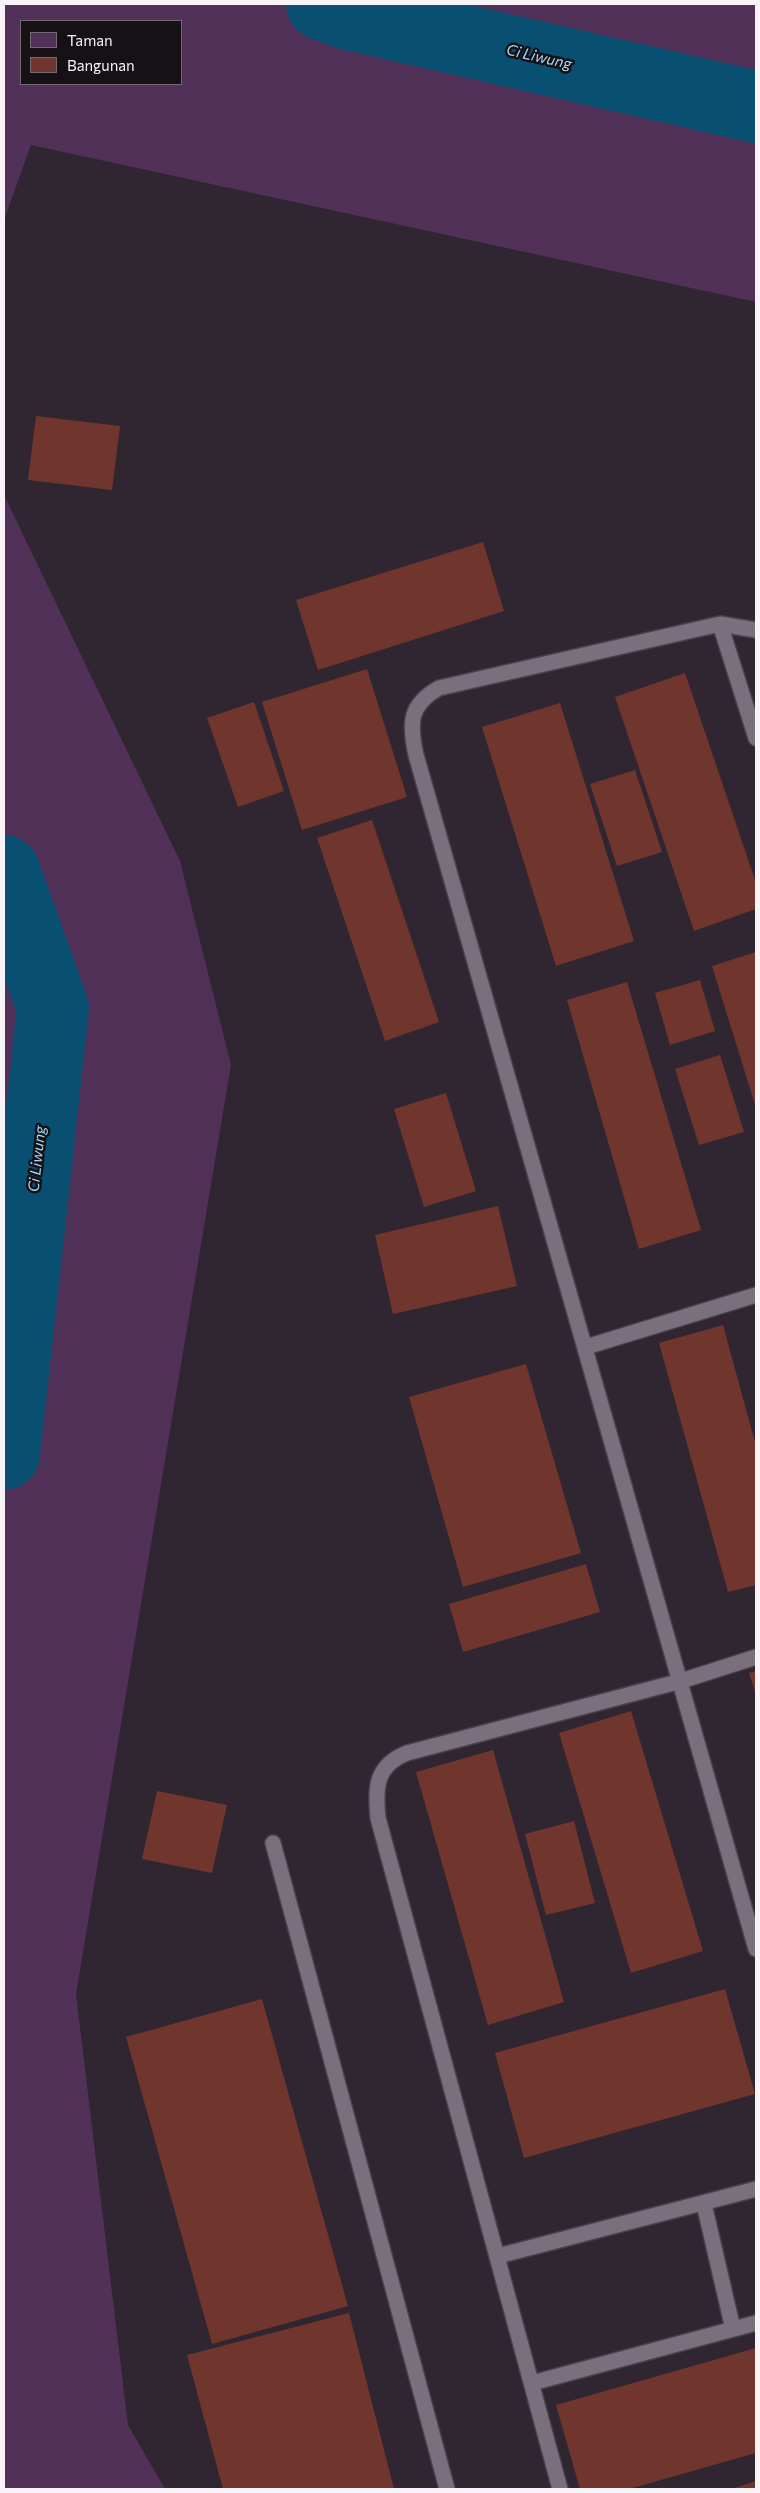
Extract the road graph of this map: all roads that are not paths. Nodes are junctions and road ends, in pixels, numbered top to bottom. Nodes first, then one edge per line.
1 (720, 624) junction
2 (756, 630) edge
3 (756, 738) edge
4 (756, 1295) edge
5 (586, 1347) junction
6 (756, 1657) edge
7 (682, 1680) junction
8 (273, 1843) dead end
9 (756, 1949) edge
10 (756, 2189) edge
11 (704, 2204) junction
12 (498, 2256) junction
13 (756, 2323) edge
14 (733, 2328) junction
15 (532, 2382) junction
16 (447, 2489) edge
17 (560, 2489) edge

1 - 2 lane
1 - 3 lane
1 - 5 lane
4 - 5 lane
5 - 7 lane
6 - 7 lane
7 - 9 lane
7 - 12 lane
8 - 16 lane
10 - 11 lane
11 - 12 lane
11 - 14 lane
12 - 15 lane
13 - 14 lane
14 - 15 lane
15 - 17 lane

